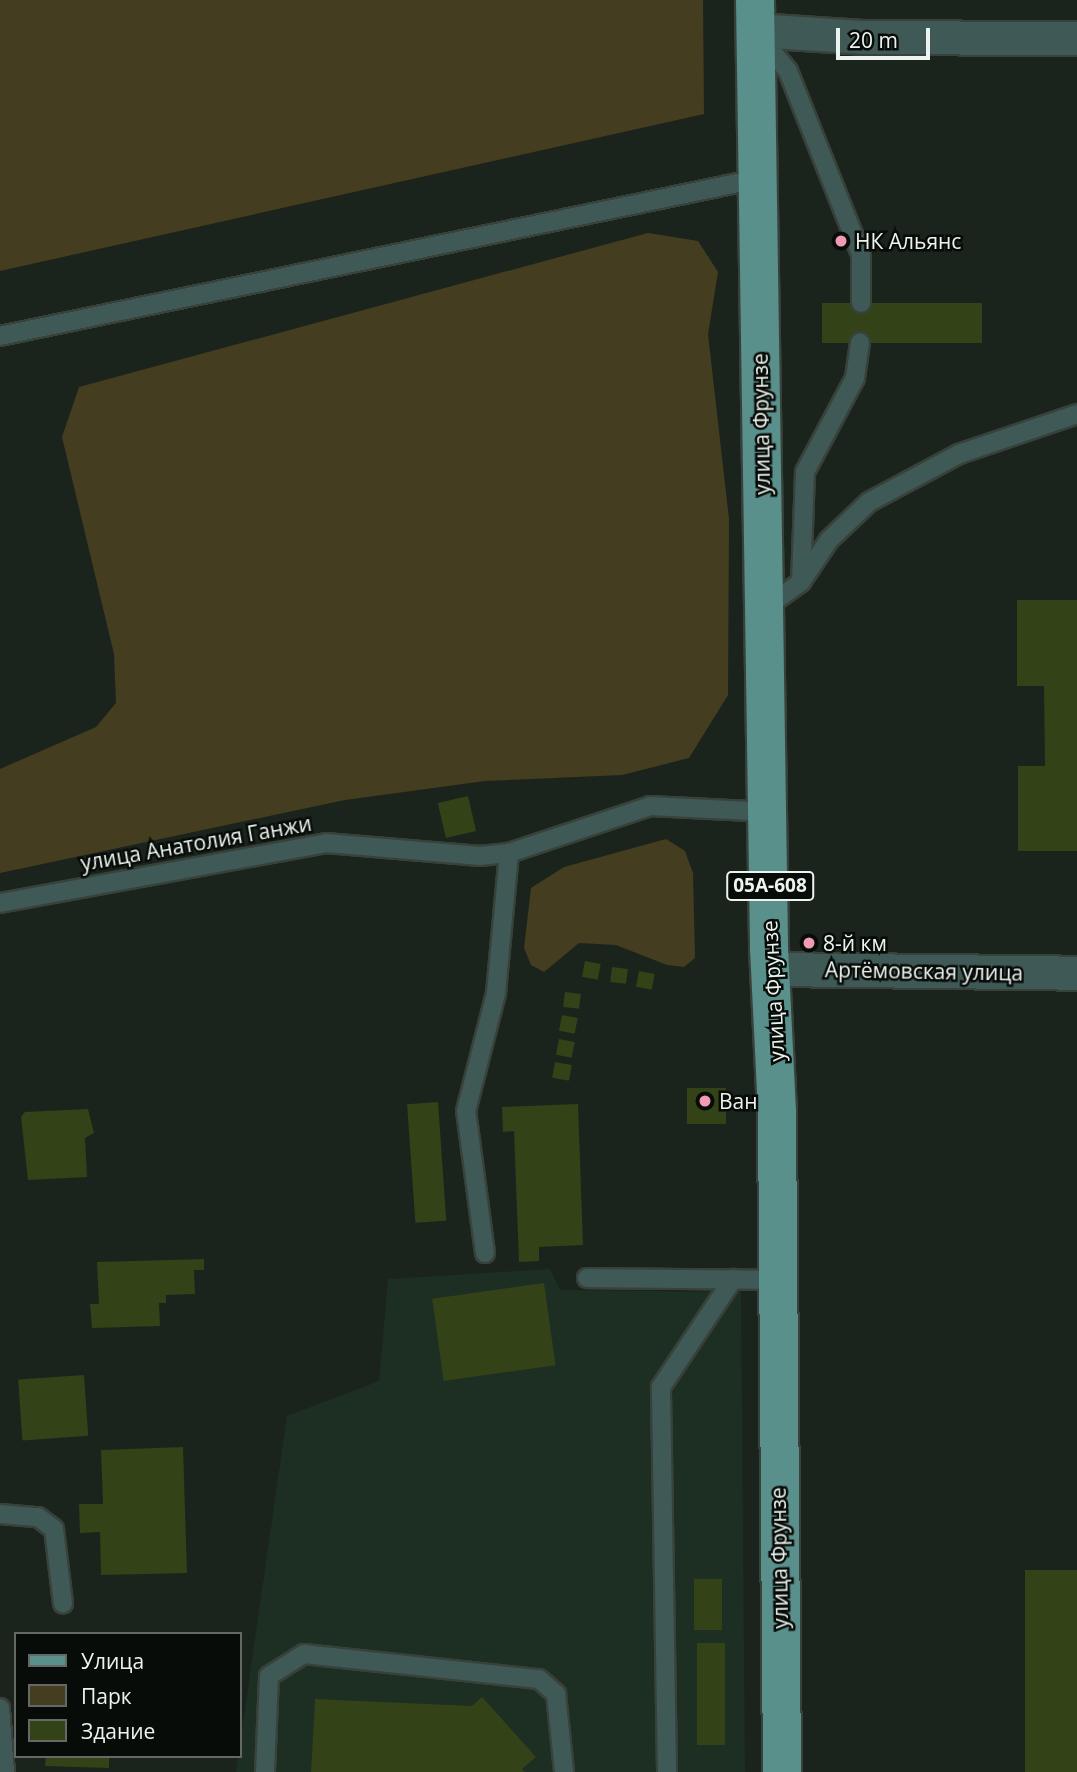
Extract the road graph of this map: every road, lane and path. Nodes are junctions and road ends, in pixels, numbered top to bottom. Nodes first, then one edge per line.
1 (755, 15) edge
2 (1077, 38) edge
3 (757, 179) junction
4 (861, 303) dead end
5 (0, 336) edge
6 (860, 342) dead end
7 (1077, 414) edge
8 (801, 582) junction
9 (765, 608) junction
10 (770, 812) junction
11 (509, 853) junction
12 (0, 903) edge
13 (771, 969) junction
14 (1077, 972) edge
15 (485, 1254) dead end
16 (587, 1278) dead end
17 (733, 1279) junction
18 (776, 1280) junction
19 (0, 1514) edge
20 (63, 1603) dead end
21 (0, 1708) edge
22 (5, 1772) edge
23 (265, 1772) edge
24 (564, 1772) edge
25 (667, 1772) edge
26 (782, 1772) edge

1 - 2 street
1 - 3 main road, улица Фрунзе / 05А-608
1 - 4 lane
3 - 5 lane
3 - 9 main road, улица Фрунзе / 05А-608
6 - 8 lane
7 - 8 lane
8 - 9 lane
9 - 10 main road, улица Фрунзе / 05А-608
10 - 11 lane, улица Анатолия Ганжи
10 - 13 main road, улица Фрунзе / 05А-608
11 - 12 lane, улица Анатолия Ганжи
11 - 15 lane
13 - 14 street, Артёмовская улица
13 - 18 main road, улица Фрунзе / 05А-608
16 - 17 lane
17 - 18 lane
17 - 25 lane
18 - 26 main road, улица Фрунзе / 05А-608
19 - 20 lane
21 - 22 lane
23 - 24 lane

